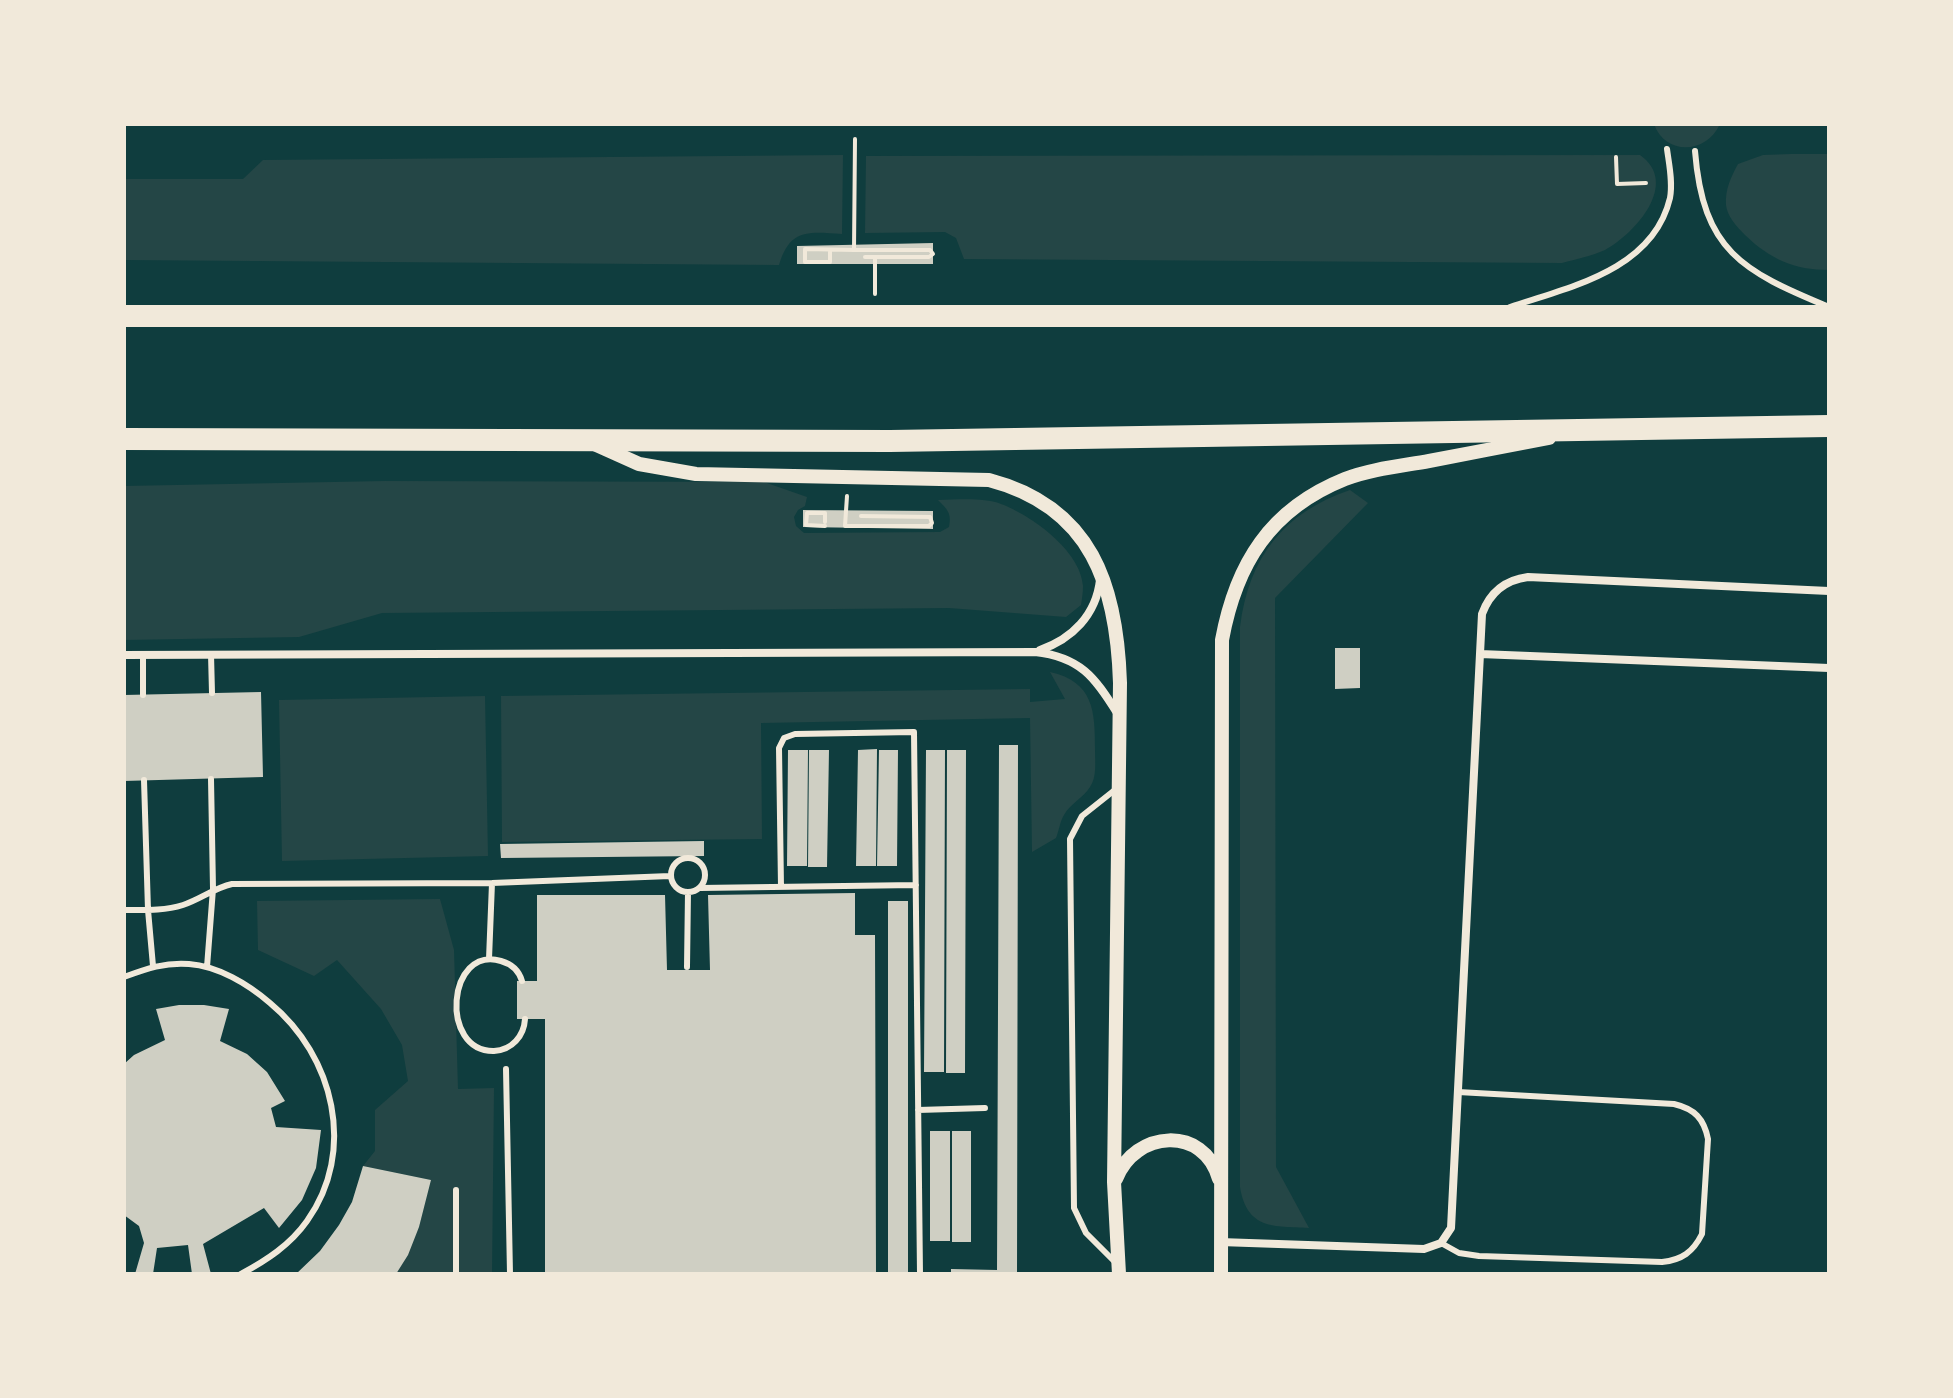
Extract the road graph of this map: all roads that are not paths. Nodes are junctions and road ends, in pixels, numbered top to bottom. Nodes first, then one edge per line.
1 (1667, 149) dead end
2 (1695, 151) dead end
3 (1829, 307) edge
4 (124, 309) edge
5 (148, 315) junction
6 (1488, 315) junction
7 (124, 316) edge
8 (1829, 316) edge
9 (1829, 426) edge
10 (1588, 431) junction
11 (124, 439) edge
12 (586, 440) junction
13 (1101, 570) junction
14 (1829, 591) edge
15 (1035, 652) junction
16 (143, 654) junction
17 (211, 654) junction
18 (1480, 654) junction
19 (124, 655) edge
20 (1829, 668) edge
21 (212, 693) dead end
22 (143, 695) dead end
23 (1120, 717) junction
24 (211, 779) dead end
25 (144, 780) dead end
26 (1119, 787) junction
27 (670, 876) junction
28 (492, 883) junction
29 (916, 885) junction
30 (781, 887) junction
31 (700, 888) junction
32 (213, 889) junction
33 (688, 892) junction
34 (124, 910) edge
35 (148, 910) junction
36 (489, 959) junction
37 (153, 966) junction
38 (207, 967) junction
39 (687, 967) dead end
40 (124, 977) edge
41 (522, 981) dead end
42 (525, 1019) dead end
43 (506, 1069) dead end
44 (1458, 1092) junction
45 (985, 1108) dead end
46 (918, 1110) junction
47 (1114, 1182) junction
48 (1221, 1188) junction
49 (456, 1190) dead end
50 (1220, 1242) junction
51 (1441, 1243) junction
52 (1119, 1270) edge
53 (241, 1274) edge
54 (456, 1274) edge
55 (510, 1274) edge
56 (920, 1274) edge
57 (1221, 1274) edge

1 - 6 lane
2 - 3 lane
4 - 5 highway
5 - 6 highway
5 - 7 highway
6 - 8 highway
9 - 10 highway
10 - 12 highway
10 - 48 street
11 - 12 highway
12 - 13 street
13 - 15 street
13 - 23 street
14 - 18 street
15 - 17 street
15 - 23 street
16 - 17 street
16 - 19 street
16 - 22 lane
17 - 21 lane
18 - 20 street
18 - 44 street
23 - 26 street
24 - 32 lane
25 - 35 lane
26 - 47 street
26 - 52 lane
27 - 28 lane
27 - 31 lane
27 - 33 lane
28 - 32 lane
28 - 36 lane
29 - 30 lane
29 - 30 lane
29 - 46 lane
30 - 31 lane
31 - 33 lane
32 - 35 lane
32 - 38 lane
33 - 39 lane
34 - 35 lane
35 - 37 lane
36 - 41 lane
36 - 42 lane
37 - 38 lane
37 - 40 lane
38 - 53 lane
43 - 55 lane
44 - 51 street
44 - 51 lane
45 - 46 lane
46 - 56 lane
47 - 48 street
47 - 52 street
48 - 50 street
49 - 54 lane
50 - 51 street
50 - 57 street

